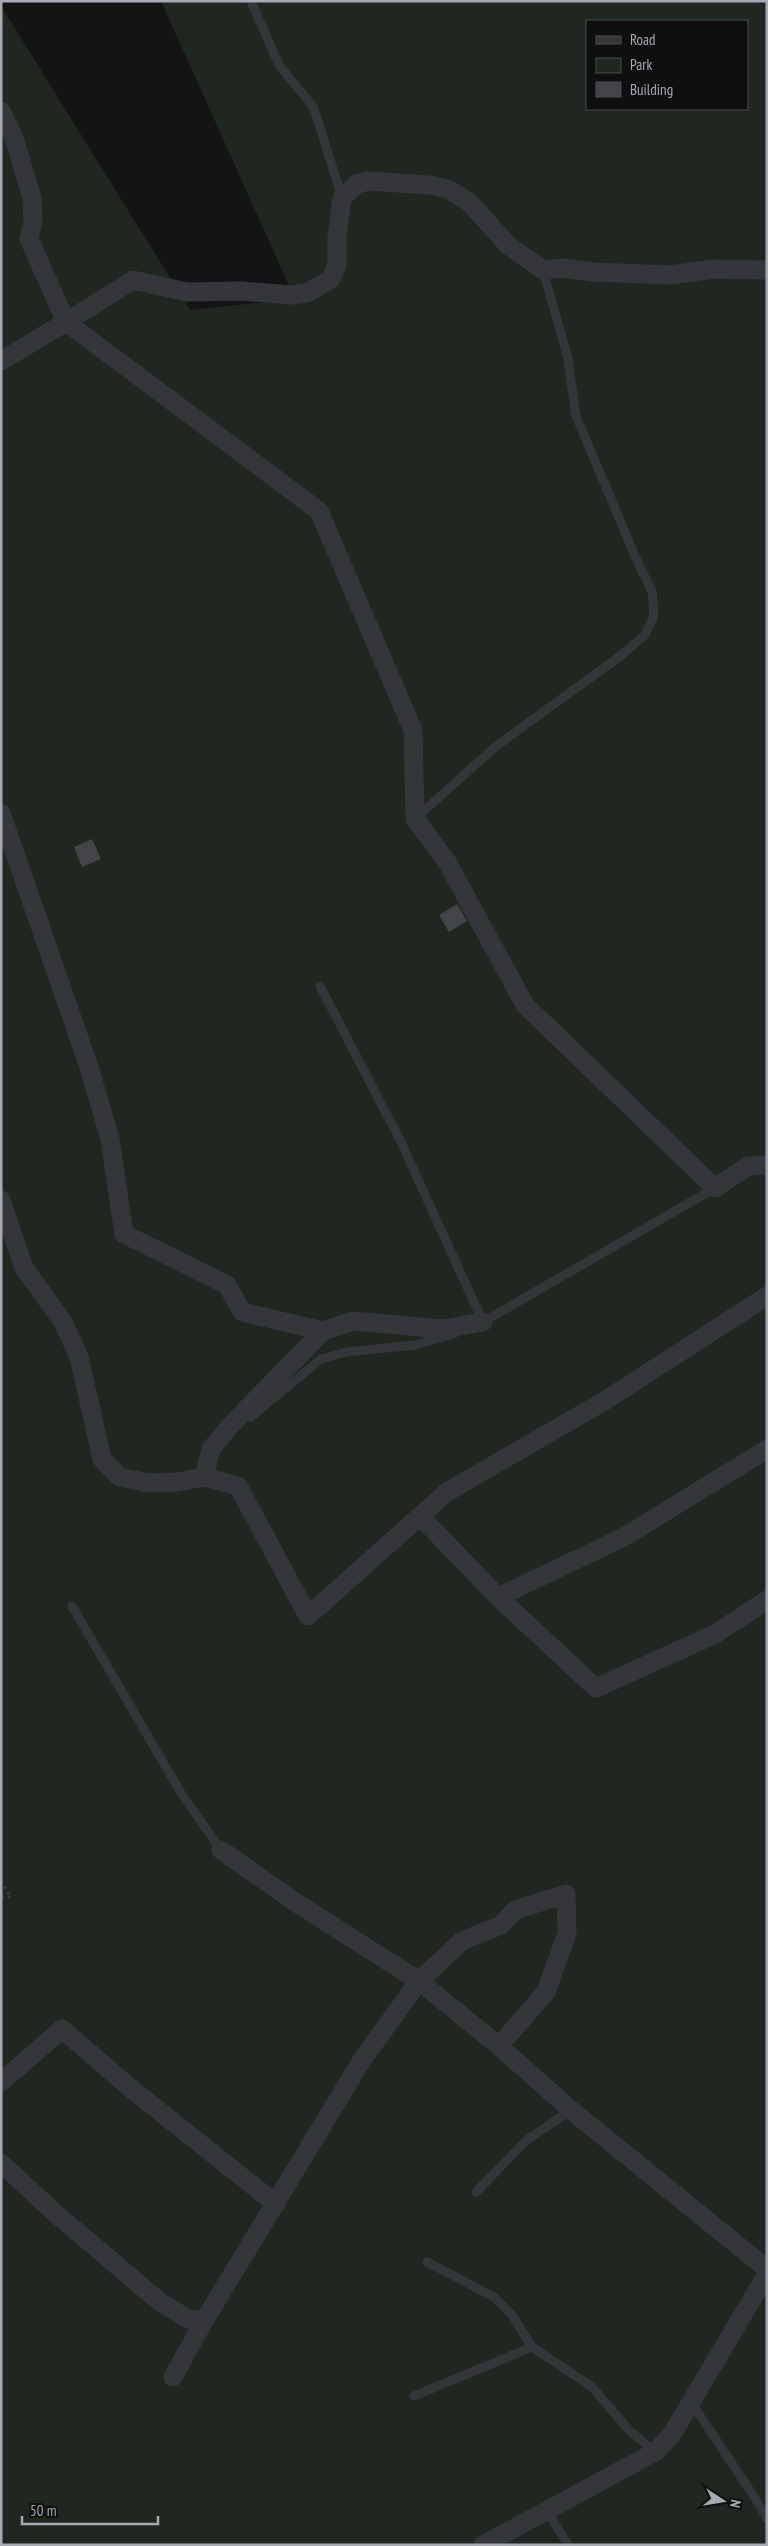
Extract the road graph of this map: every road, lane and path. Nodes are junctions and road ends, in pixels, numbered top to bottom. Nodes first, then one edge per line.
1 (251, 1) edge
2 (1, 111) edge
3 (342, 198) junction
4 (544, 270) junction
5 (767, 270) edge
6 (66, 322) junction
7 (1, 360) edge
8 (1, 813) edge
9 (416, 819) junction
10 (320, 986) dead end
11 (767, 1165) edge
12 (715, 1188) junction
13 (1, 1200) edge
14 (767, 1296) edge
15 (483, 1322) junction
16 (324, 1332) junction
17 (767, 1449) edge
18 (204, 1477) junction
19 (420, 1516) junction
20 (498, 1597) junction
21 (767, 1600) edge
22 (72, 1606) dead end
23 (221, 1850) joint
24 (1, 1881) edge
25 (1, 1897) edge
26 (419, 1981) junction
27 (499, 2046) junction
28 (1, 2082) edge
29 (571, 2110) junction
30 (1, 2163) edge
31 (476, 2192) dead end
32 (276, 2204) junction
33 (427, 2262) dead end
34 (767, 2269) edge
35 (767, 2274) edge
36 (204, 2321) junction
37 (532, 2347) junction
38 (174, 2377) dead end
39 (414, 2396) dead end
40 (691, 2402) junction
41 (655, 2452) junction
42 (548, 2512) junction
43 (767, 2519) edge
44 (483, 2545) edge
45 (568, 2545) edge

1 - 3 lane
2 - 6 street
3 - 4 street
3 - 6 street
4 - 5 street
4 - 9 lane
6 - 7 street
6 - 9 street
8 - 16 street
9 - 12 street
10 - 15 lane
11 - 12 street
12 - 15 lane
13 - 18 street
14 - 19 street
15 - 16 street
15 - 18 lane
16 - 18 street
17 - 20 street
18 - 19 street
19 - 20 street
20 - 21 street
22 - 23 lane
23 - 26 street
24 - 25 path
26 - 27 street
26 - 27 street
26 - 32 street
27 - 29 street
28 - 32 street
29 - 31 lane
29 - 34 street
30 - 36 street
32 - 36 street
33 - 37 lane
35 - 40 street
36 - 38 street
37 - 39 lane
37 - 41 lane
40 - 41 street
40 - 43 lane
41 - 42 street
42 - 44 street
42 - 45 lane

